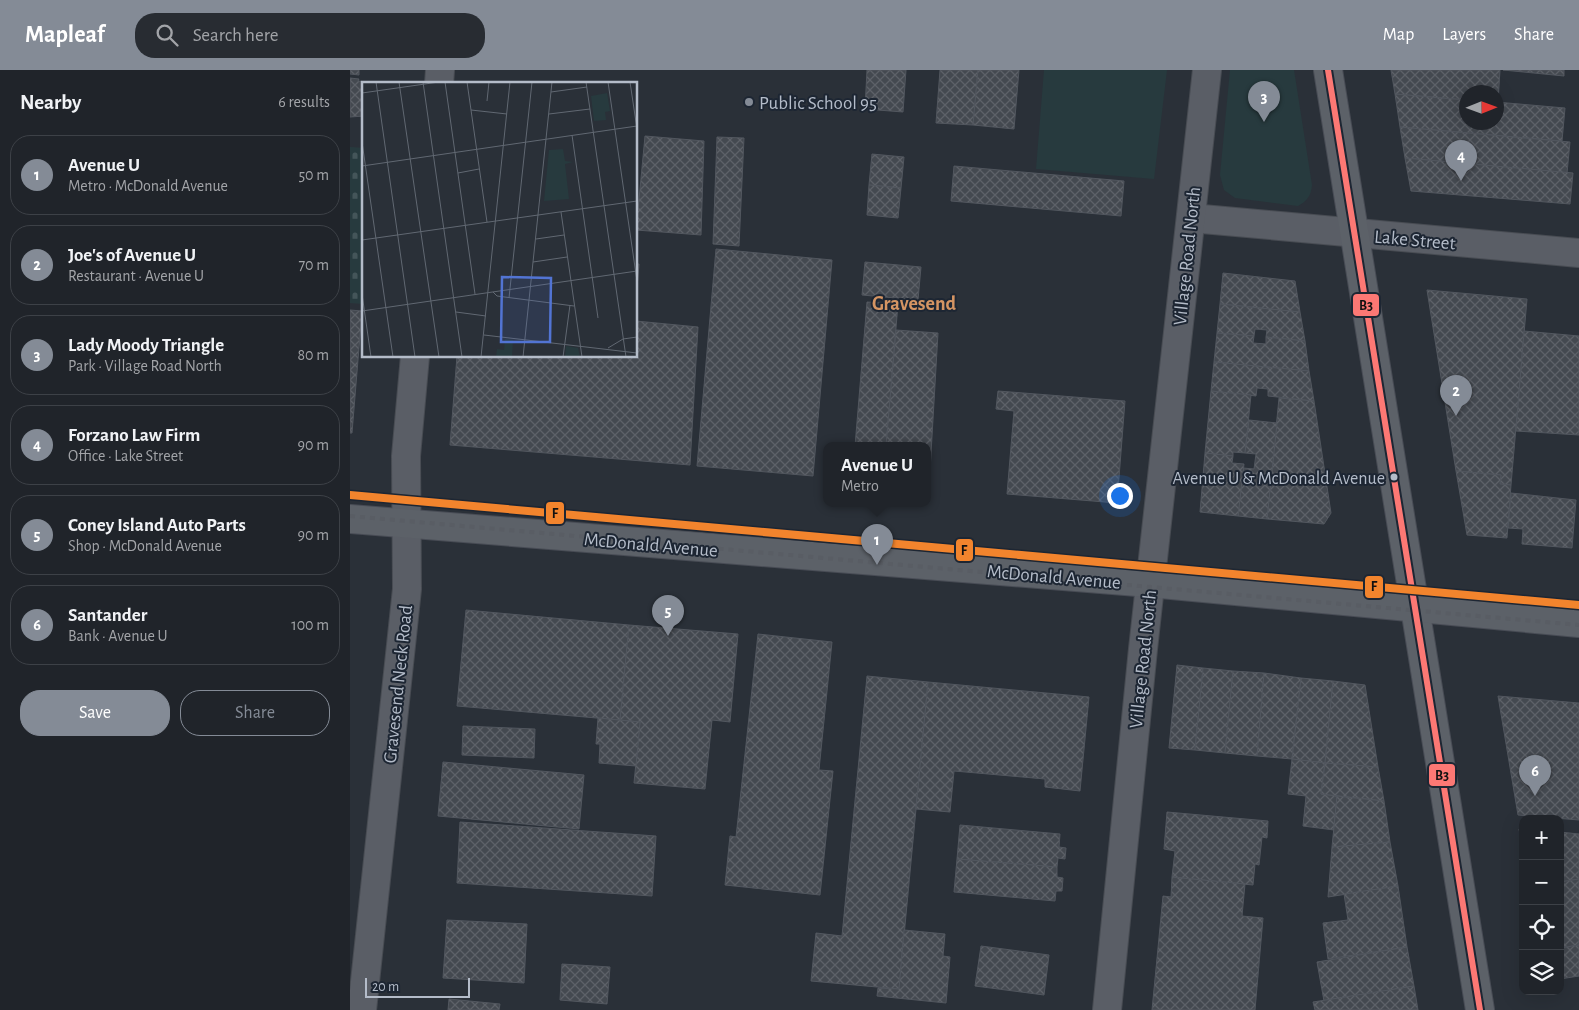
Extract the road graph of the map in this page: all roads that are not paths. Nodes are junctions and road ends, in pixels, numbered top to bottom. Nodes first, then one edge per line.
1 (1207, 70) edge
2 (1328, 70) edge
3 (1191, 218) junction
4 (1354, 233) junction
5 (1579, 253) edge
6 (415, 358) edge
7 (350, 519) edge
8 (406, 524) junction
9 (1150, 583) junction
10 (1415, 608) junction
11 (1579, 624) edge
12 (362, 1010) edge
13 (1107, 1010) edge
14 (1480, 1010) edge

1 - 3 street, Village Road North
2 - 4 main road
3 - 4 street, Lake Street
3 - 9 street, Village Road North
4 - 5 street, Lake Street
4 - 10 main road
6 - 8 street, Gravesend Neck Road
7 - 8 main road, McDonald Avenue
8 - 9 main road, McDonald Avenue
8 - 12 street, Gravesend Neck Road
9 - 10 main road, McDonald Avenue
9 - 13 street, Village Road North
10 - 11 main road, McDonald Avenue
10 - 14 main road

